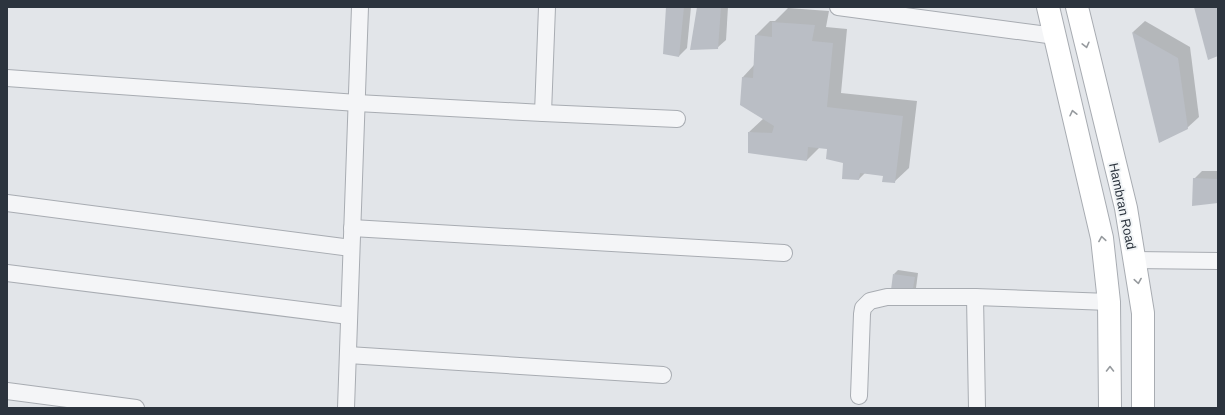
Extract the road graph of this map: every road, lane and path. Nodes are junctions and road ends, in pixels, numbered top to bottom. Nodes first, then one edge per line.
1 (360, 7) edge
2 (547, 7) edge
3 (838, 7) edge
4 (1048, 7) edge
5 (1077, 7) edge
6 (1055, 36) junction
7 (7, 78) edge
8 (356, 104) junction
9 (543, 113) junction
10 (677, 119) dead end
11 (7, 203) edge
12 (352, 228) junction
13 (352, 248) junction
14 (784, 253) dead end
15 (1134, 260) junction
16 (1218, 261) edge
17 (7, 273) edge
18 (975, 297) junction
19 (1109, 302) junction
20 (349, 316) junction
21 (348, 355) junction
22 (663, 375) dead end
23 (7, 391) edge
24 (859, 396) dead end
25 (136, 408) edge
26 (346, 408) edge
27 (977, 408) edge
28 (1110, 408) edge
29 (1143, 408) edge

1 - 8 street
2 - 9 street
3 - 6 street
4 - 6 main road, Hambran Road
5 -> 15 main road, Hambran Road
19 -> 6 main road, Hambran Road
7 - 8 street
8 - 9 street
8 - 12 street
9 - 10 street
11 - 13 street
12 - 13 street
12 - 14 street
13 - 20 street
15 - 16 street
15 -> 29 main road, Hambran Road
17 - 20 street
18 - 19 street
18 - 24 street
18 - 27 street
28 -> 19 main road, Hambran Road
20 - 21 street
21 - 22 street
21 - 26 street
23 - 25 street

